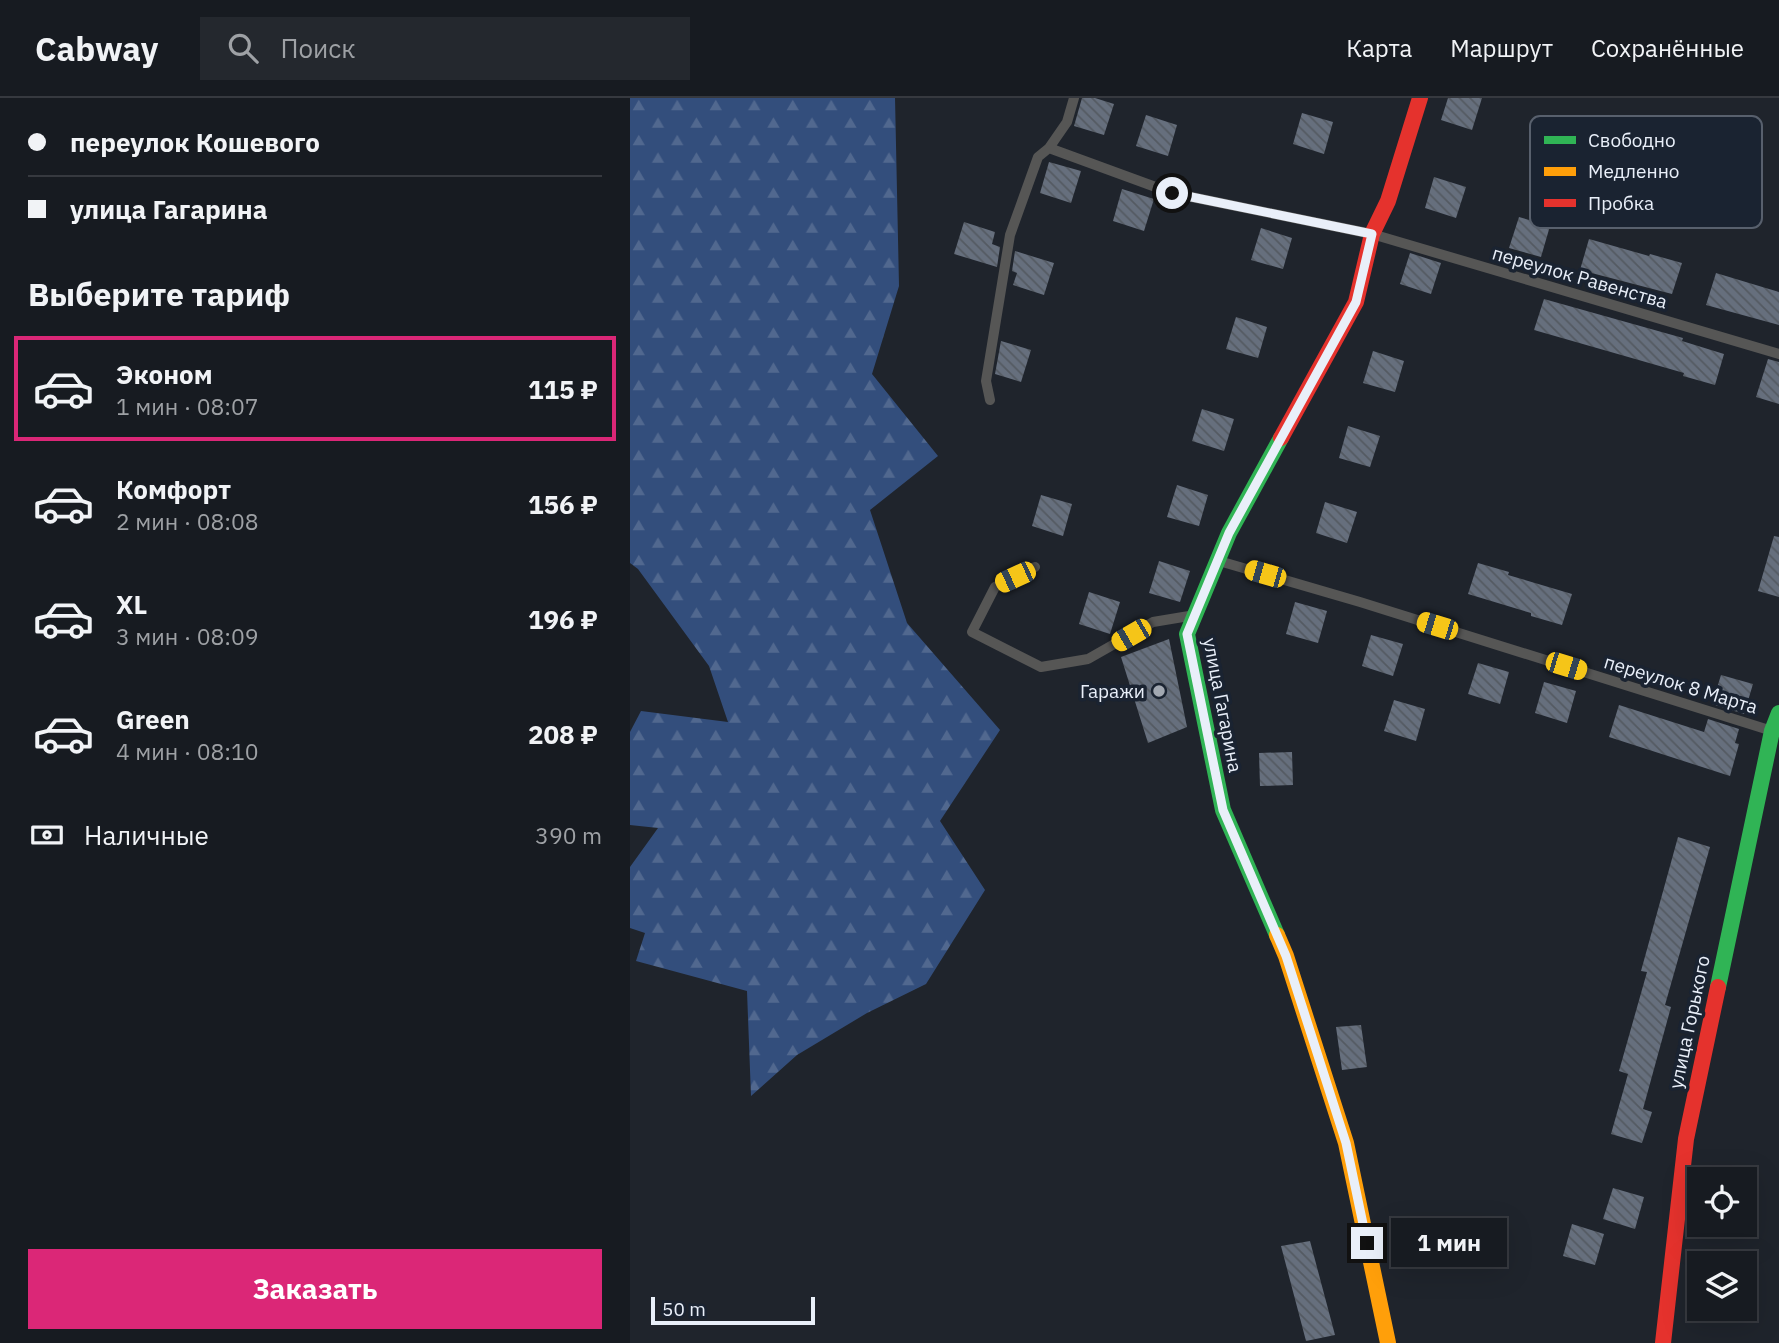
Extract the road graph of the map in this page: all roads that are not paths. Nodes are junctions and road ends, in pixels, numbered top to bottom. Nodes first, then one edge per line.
1 (1074, 98) edge
2 (1420, 98) edge
3 (1049, 148) junction
4 (1372, 234) junction
5 (1779, 354) edge
6 (990, 400) dead end
7 (1218, 560) junction
8 (1035, 567) dead end
9 (1195, 615) junction
10 (1779, 713) edge
11 (1772, 731) junction
12 (1388, 1343) edge
13 (1663, 1343) edge

1 - 3 lane
2 - 4 street, улица Гагарина
3 - 4 lane, переулок Равенства
3 - 6 lane
4 - 5 lane, переулок Равенства
4 - 7 street, улица Гагарина
7 - 9 street, улица Гагарина
7 - 11 lane, переулок 8 Марта
8 - 9 lane
9 - 12 street, улица Гагарина
10 - 11 street, улица Горького
11 - 13 street, улица Горького

